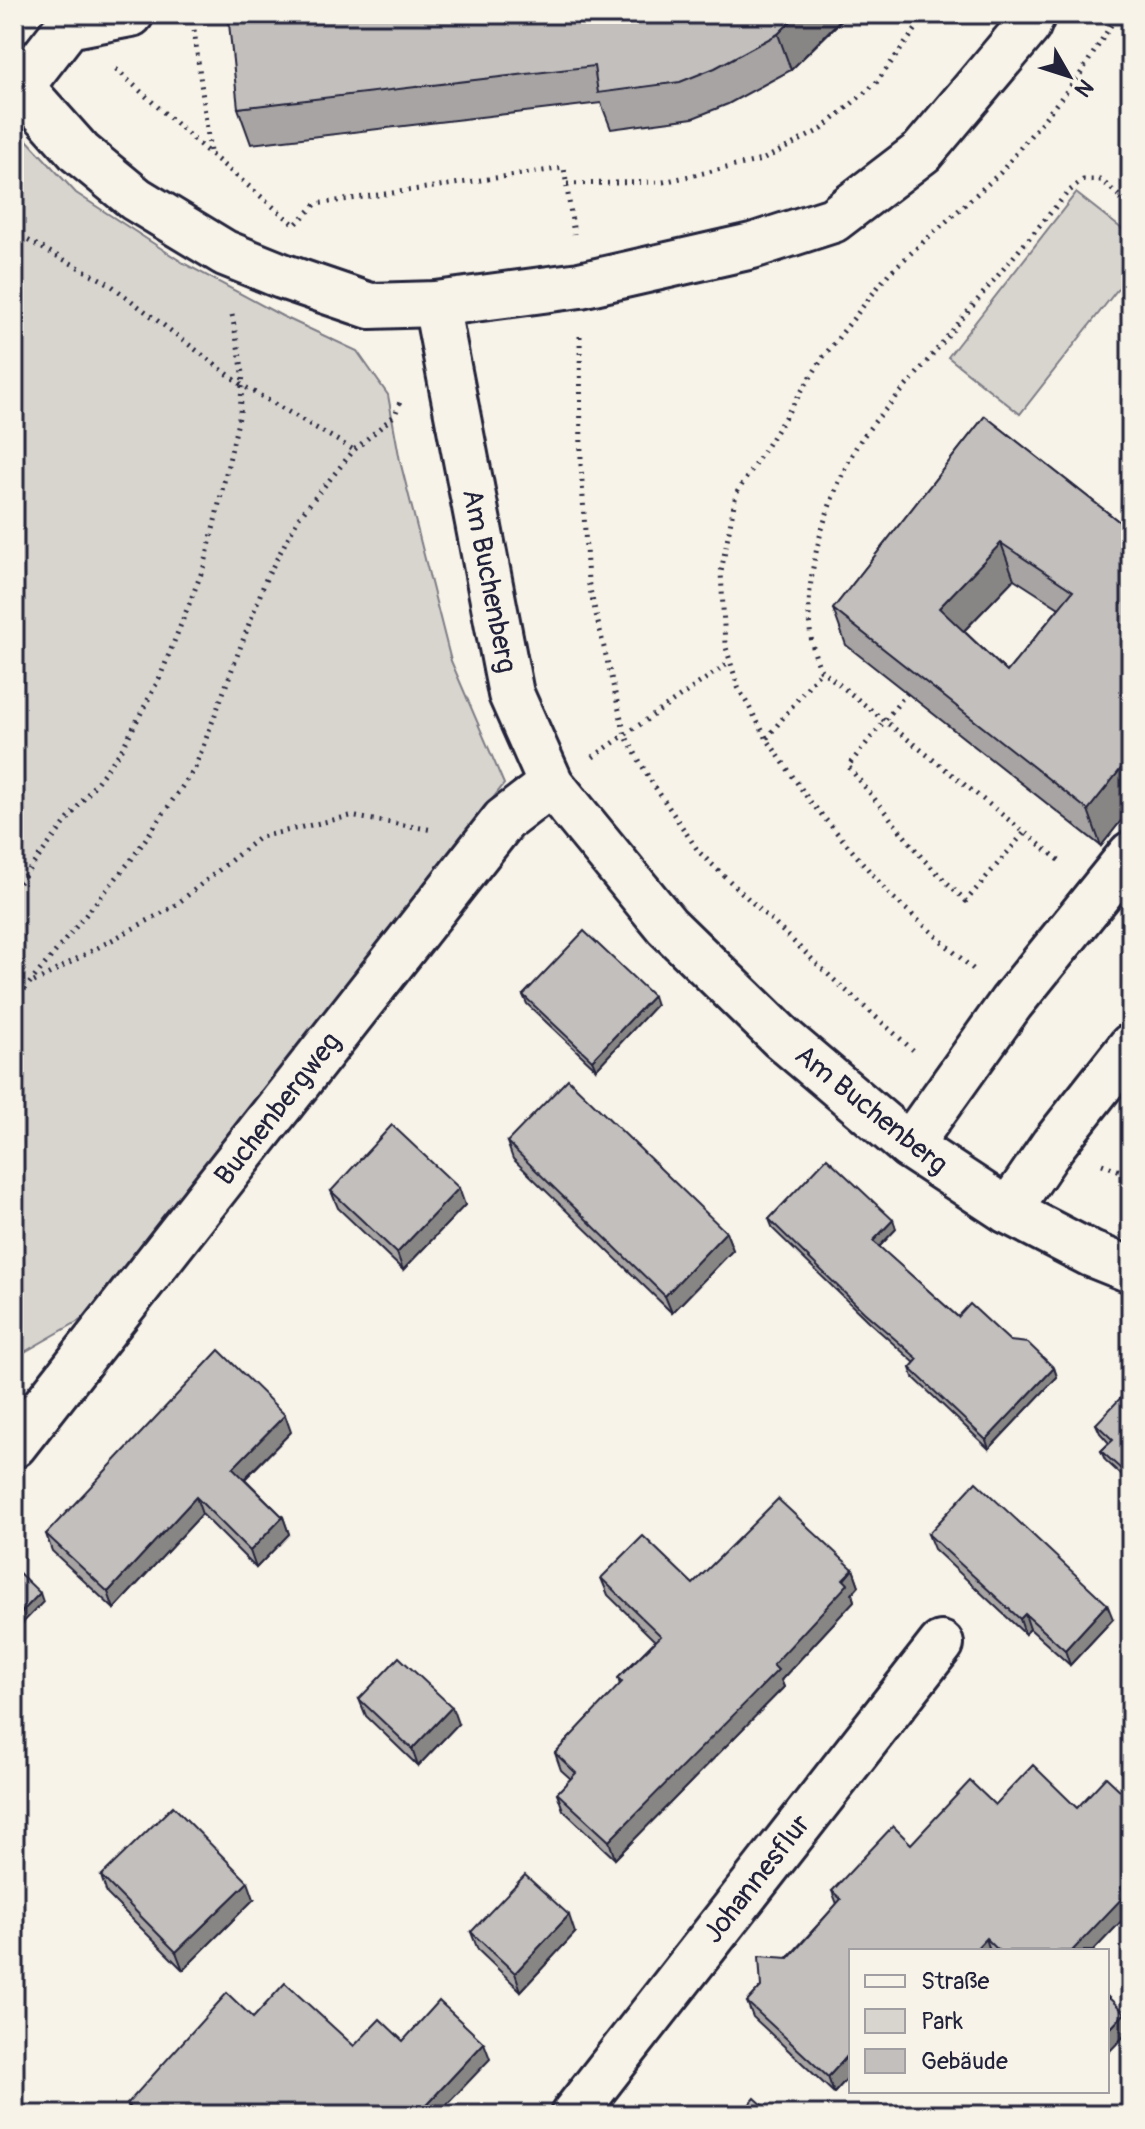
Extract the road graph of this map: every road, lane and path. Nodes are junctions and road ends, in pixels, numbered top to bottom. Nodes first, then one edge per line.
1 (131, 14) edge
2 (192, 14) edge
3 (927, 14) edge
4 (1033, 14) edge
5 (1118, 14) edge
6 (68, 26) junction
7 (17, 84) edge
8 (210, 154) junction
9 (567, 184) junction
10 (1131, 206) edge
11 (14, 233) edge
12 (257, 266) junction
13 (580, 285) junction
14 (436, 304) junction
15 (242, 385) junction
16 (405, 388) dead end
17 (354, 450) junction
18 (730, 662) junction
19 (821, 670) junction
20 (907, 693) edge
21 (885, 721) junction
22 (625, 735) junction
23 (767, 739) junction
24 (551, 784) junction
25 (1024, 833) junction
26 (489, 839) junction
27 (1131, 854) edge
28 (1070, 868) dead end
29 (14, 889) edge
30 (29, 985) junction
31 (14, 1002) edge
32 (1011, 1003) junction
33 (1131, 1046) edge
34 (954, 1081) junction
35 (1053, 1145) junction
36 (909, 1146) junction
37 (1131, 1175) edge
38 (1008, 1211) junction
39 (1131, 1270) edge
40 (14, 1445) edge
41 (941, 1644) dead end
42 (573, 2115) edge

1 - 6 street
2 - 8 path
3 - 9 path
4 - 13 street
5 - 18 path
6 - 7 street
6 - 8 path
7 - 12 street
8 - 9 path
9 - 13 path
10 - 19 path
11 - 15 path
12 - 14 street
12 - 15 path
13 - 14 street
13 - 22 path
14 - 24 street, Am Buchenberg
15 - 17 path
15 - 29 path
16 - 17 path
17 - 30 path
18 - 22 path
18 - 23 path
19 - 21 path
19 - 23 path
20 - 21 path
21 - 25 path
21 - 25 path
22 - 24 path
22 - 34 path
23 - 32 path
24 - 26 street, Buchenbergweg
24 - 36 street, Am Buchenberg
25 - 28 path
26 - 30 path
26 - 40 street, Buchenbergweg
27 - 32 street
30 - 31 path
32 - 34 street
33 - 35 street
34 - 36 street
35 - 37 path
35 - 38 street
36 - 38 street, Am Buchenberg
38 - 39 street, Am Buchenberg
41 - 42 street, Johannesflur

